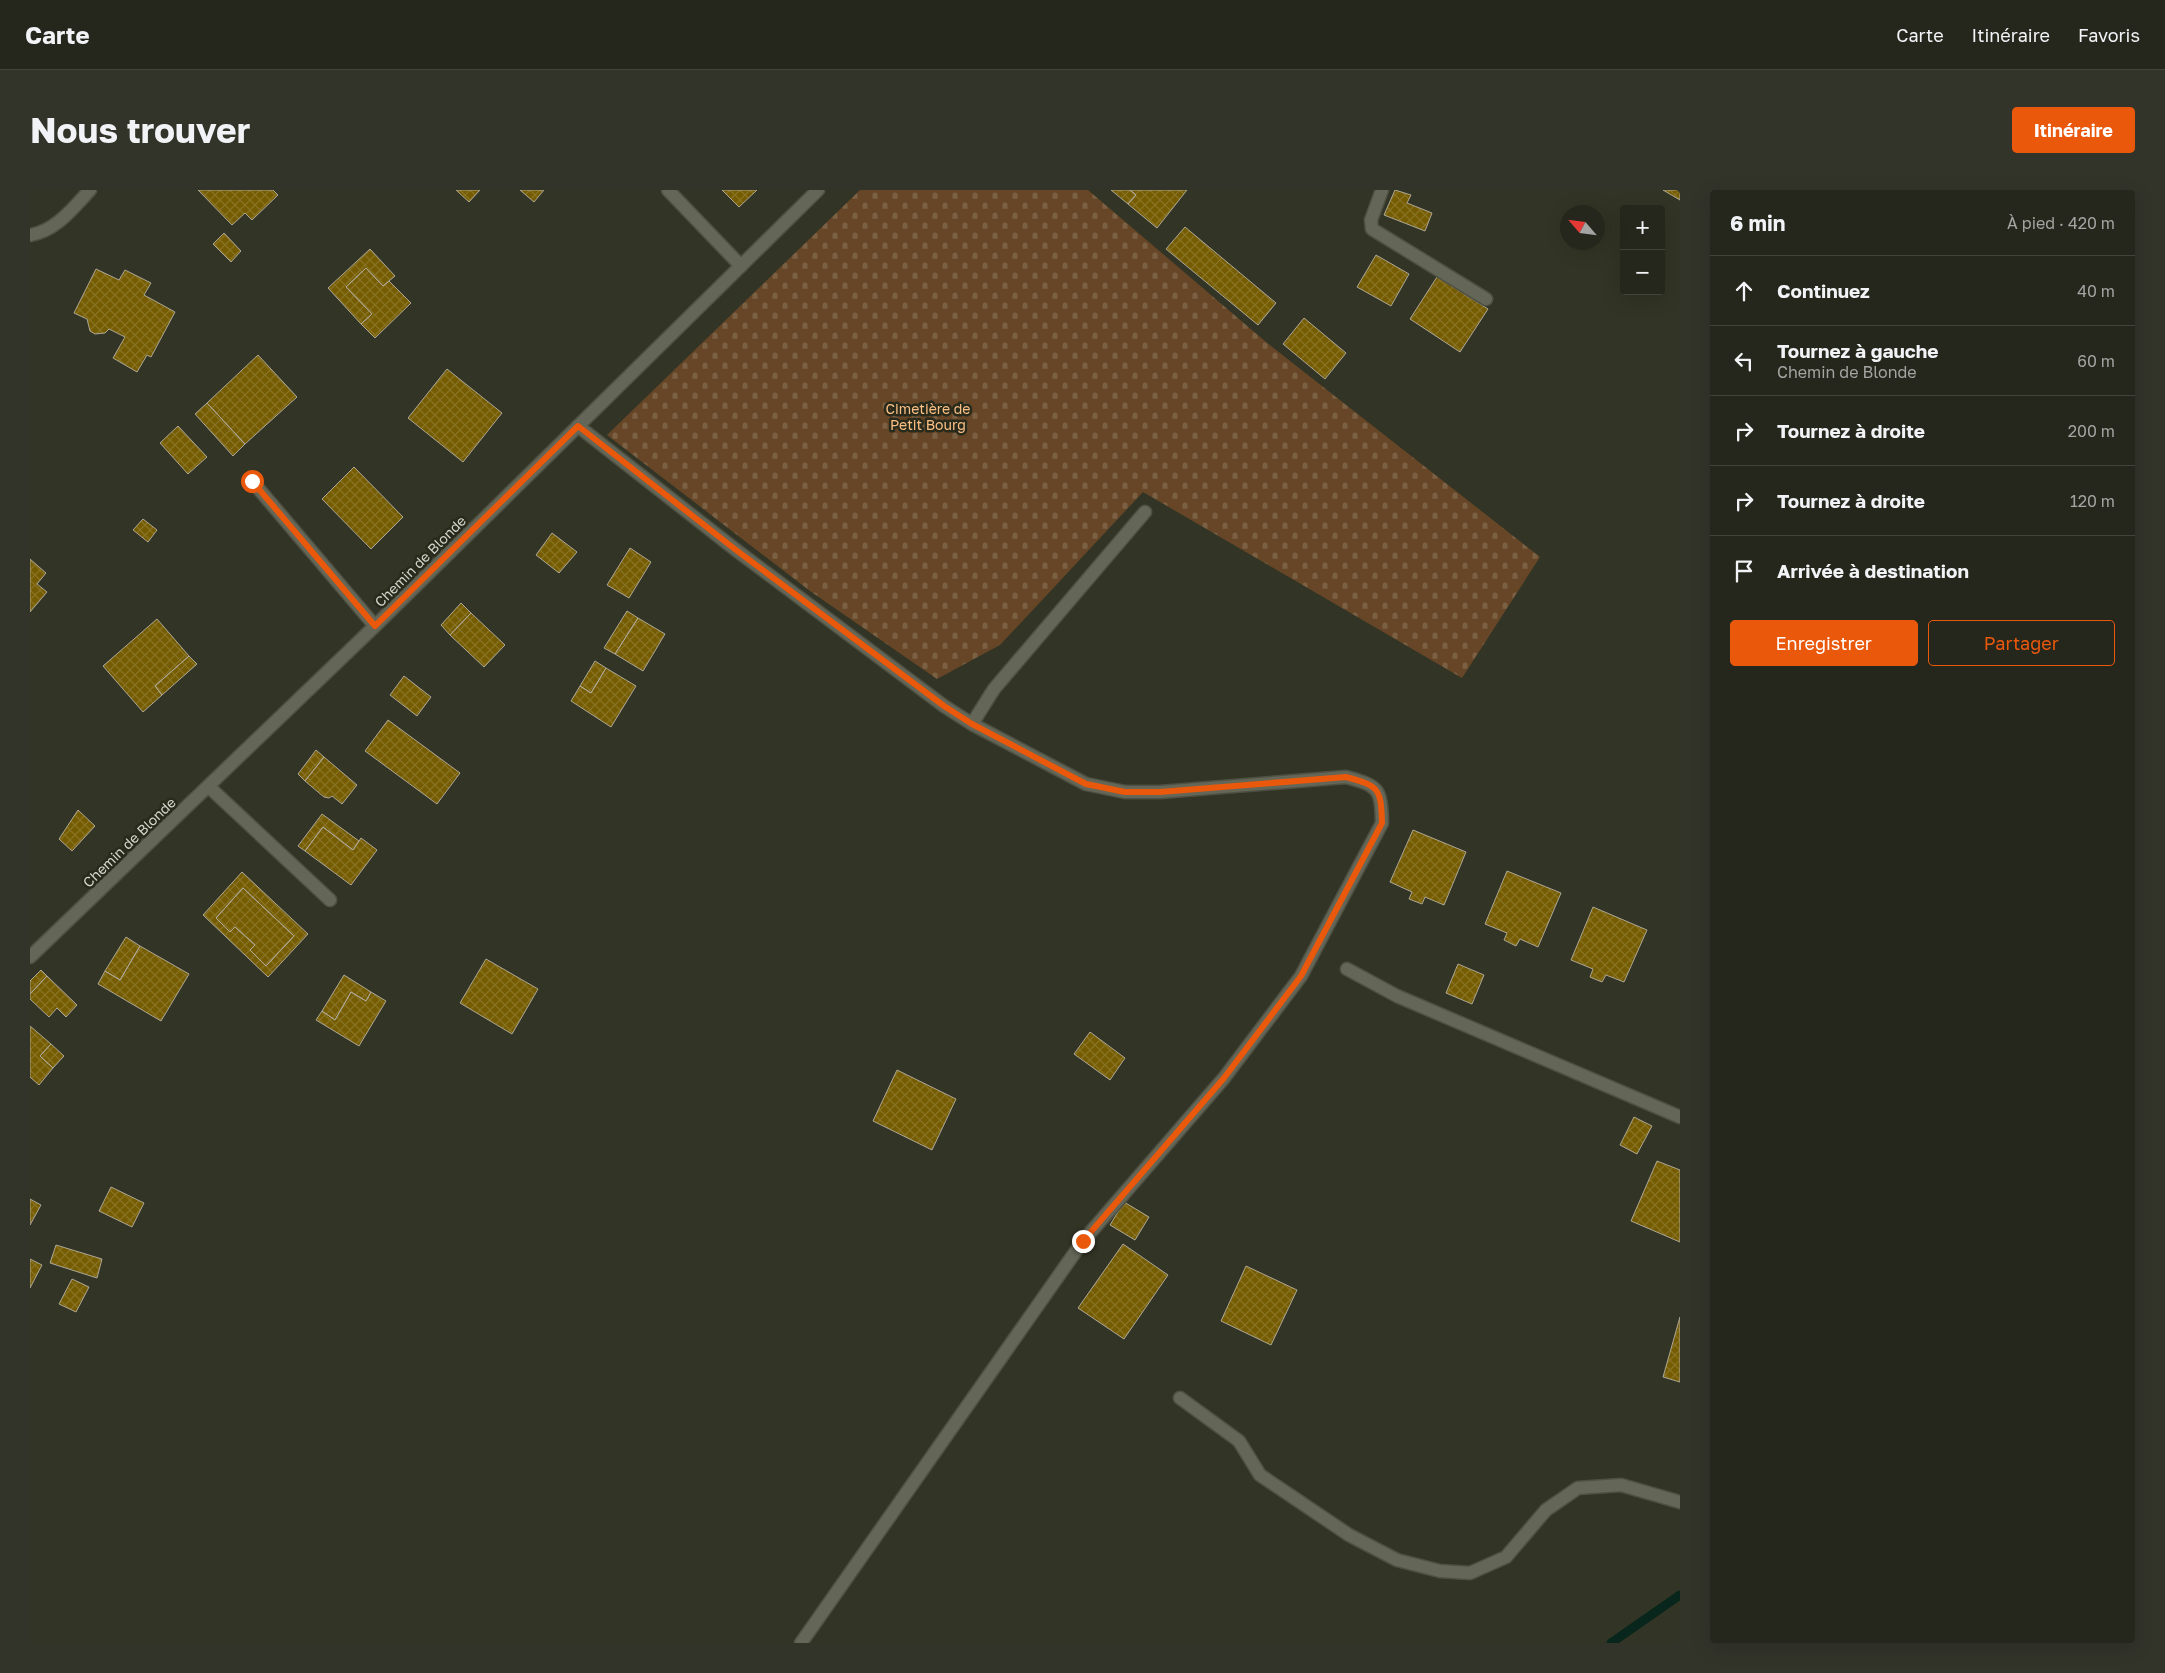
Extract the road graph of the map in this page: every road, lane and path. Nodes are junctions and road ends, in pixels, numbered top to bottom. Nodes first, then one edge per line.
1 (90, 190) edge
2 (668, 190) edge
3 (818, 190) edge
4 (1382, 190) edge
5 (30, 235) edge
6 (741, 266) junction
7 (1486, 299) dead end
8 (578, 426) junction
9 (252, 481) dead end
10 (1145, 512) dead end
11 (375, 626) junction
12 (972, 724) junction
13 (208, 786) junction
14 (330, 900) dead end
15 (30, 957) edge
16 (1346, 969) dead end
17 (1680, 1117) edge
18 (1180, 1398) dead end
19 (1680, 1502) edge
20 (801, 1643) edge

1 - 5 street
2 - 6 street
3 - 6 street, Chemin de Blonde
4 - 7 street
6 - 8 street, Chemin de Blonde
8 - 11 street, Chemin de Blonde
8 - 12 street
9 - 11 street
10 - 12 street
11 - 13 street, Chemin de Blonde
12 - 20 street
13 - 14 street
13 - 15 street, Chemin de Blonde
16 - 17 street
18 - 19 street

